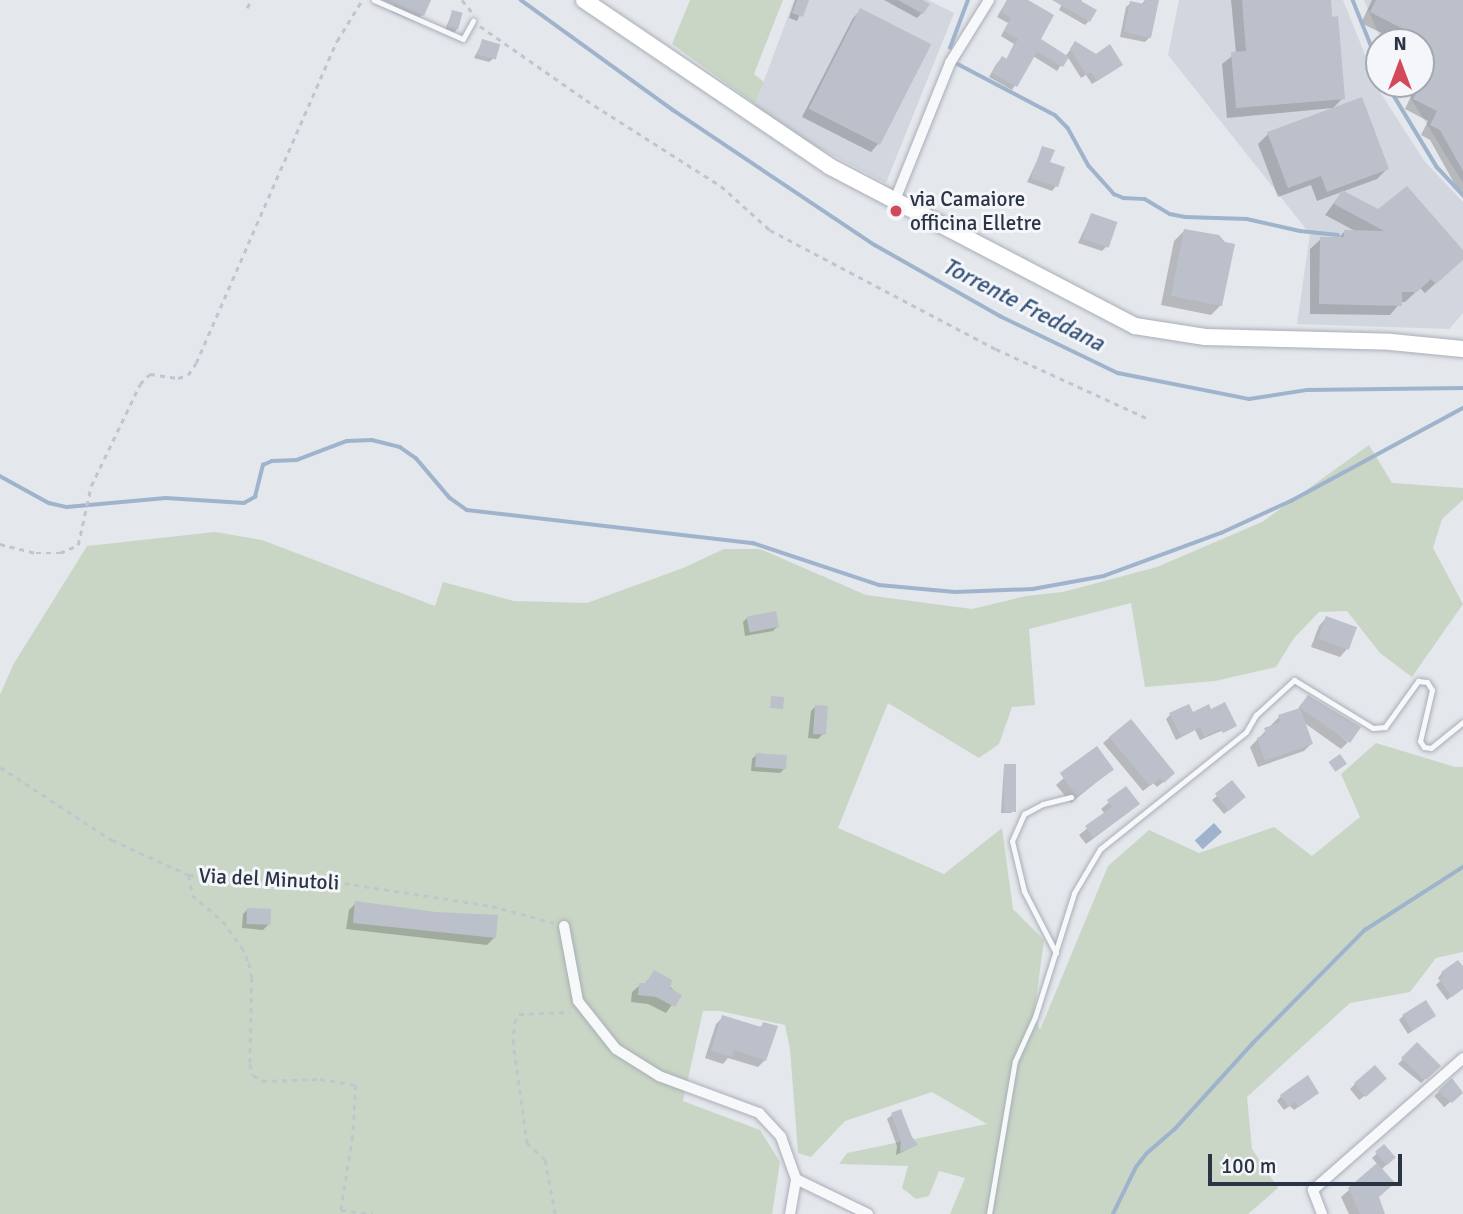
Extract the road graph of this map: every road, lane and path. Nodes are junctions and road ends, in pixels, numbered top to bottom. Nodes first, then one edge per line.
1 (251, 0) edge
2 (362, 0) edge
3 (374, 0) edge
4 (462, 0) edge
5 (584, 0) edge
6 (989, 0) edge
7 (247, 8) dead end
8 (473, 21) junction
9 (895, 200) junction
10 (1463, 349) edge
11 (1147, 418) dead end
12 (0, 544) edge
13 (1463, 722) edge
14 (0, 767) edge
15 (1071, 797) dead end
16 (189, 874) junction
17 (564, 926) joint
18 (1055, 953) junction
19 (584, 1011) junction
20 (1463, 1058) edge
21 (796, 1179) junction
22 (373, 1214) edge
23 (555, 1214) edge
24 (790, 1214) edge
25 (868, 1214) edge
26 (989, 1214) edge
27 (1322, 1214) edge

1 - 7 path
2 - 12 path
3 - 8 lane
4 - 8 path
5 - 9 main road
6 - 9 street
8 - 11 path
9 - 10 main road
13 - 18 lane
14 - 16 path, Via del Minutoli
15 - 18 lane
16 - 17 path, Via del Minutoli
16 - 22 path
17 - 19 street
18 - 26 lane
19 - 21 street
19 - 23 path
20 - 27 street
21 - 24 street
21 - 25 street

